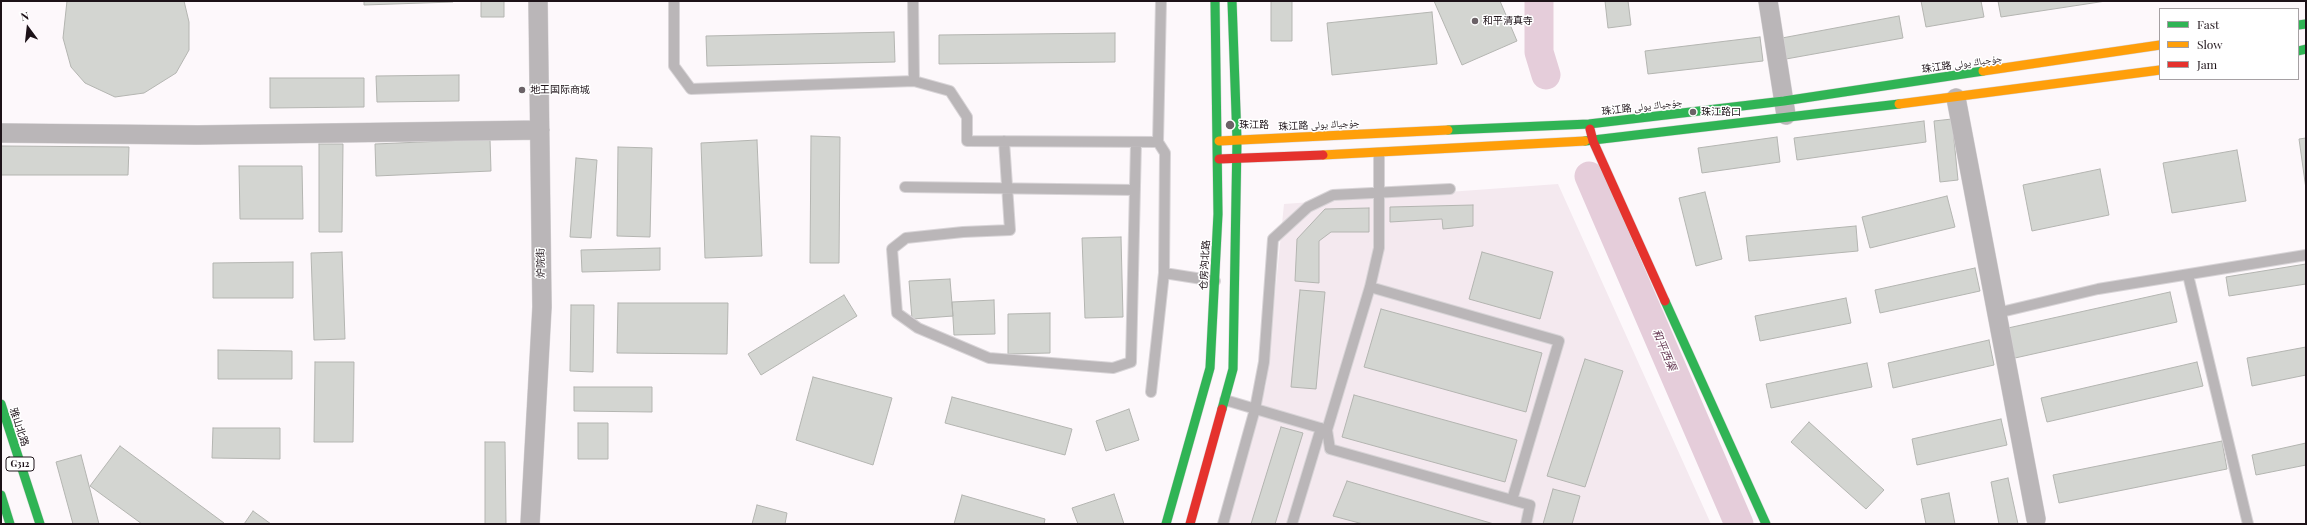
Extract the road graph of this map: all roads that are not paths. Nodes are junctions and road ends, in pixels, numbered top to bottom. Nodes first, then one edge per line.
1 (538, 1) edge
2 (674, 1) edge
3 (913, 1) edge
4 (1161, 1) edge
5 (1215, 1) edge
6 (1232, 1) edge
7 (1768, 1) edge
8 (2159, 45) edge
9 (2159, 70) edge
10 (914, 81) junction
11 (1956, 98) junction
12 (1785, 109) junction
13 (1589, 124) junction
14 (540, 130) junction
15 (1, 133) edge
16 (1237, 140) junction
17 (1004, 141) junction
18 (1218, 141) junction
19 (1593, 141) junction
20 (1136, 142) junction
21 (1158, 142) junction
22 (1379, 153) junction
23 (1237, 158) junction
24 (1218, 159) junction
25 (905, 187) dead end
26 (1007, 189) junction
27 (1450, 189) dead end
28 (1135, 190) junction
29 (1379, 194) junction
30 (2306, 255) edge
31 (1164, 273) junction
32 (2188, 274) junction
33 (1215, 281) junction
34 (1370, 287) junction
35 (1996, 313) junction
36 (1151, 392) dead end
37 (1225, 400) junction
38 (1, 404) edge
39 (1256, 408) junction
40 (1324, 429) junction
41 (1, 495) edge
42 (1512, 500) junction
43 (2036, 518) dead end
44 (10, 524) edge
45 (40, 524) edge
46 (530, 524) edge
47 (1166, 524) edge
48 (1190, 524) edge
49 (1223, 524) edge
50 (1292, 524) edge
51 (1526, 524) edge
52 (1766, 524) edge
53 (2248, 524) edge

1 - 14 street, 炉院街
2 - 10 lane
3 - 10 lane
4 - 21 lane
5 - 18 street, 仓房沟北路
6 - 16 street
7 - 12 street
8 - 12 street, 珠江路 جۇجياڭ يولى
9 - 11 street, 珠江路 جۇجياڭ يولى
10 - 17 lane
11 - 12 street, 珠江路 جۇجياڭ يولى
11 - 35 street
12 - 13 street, 珠江路 جۇجياڭ يولى
12 - 19 street, 珠江路 جۇجياڭ يولى
13 - 16 street, 珠江路 جۇجياڭ يولى
13 - 19 street
14 - 15 street
14 - 46 street, 炉院街
16 - 18 street, 珠江路 جۇجياڭ يولى
16 - 23 street
17 - 20 lane
17 - 26 lane
18 - 24 street, 仓房沟北路
19 - 22 street, 珠江路 جۇجياڭ يولى
19 - 52 street
20 - 21 lane
20 - 28 lane
21 - 31 lane
22 - 23 street, 珠江路 جۇجياڭ يولى
22 - 29 lane
23 - 24 street, 珠江路 جۇجياڭ يولى
23 - 37 street
24 - 33 street, 仓房沟北路
25 - 26 lane
26 - 28 lane
26 - 28 lane
27 - 29 lane
29 - 34 lane
29 - 39 lane
30 - 32 lane
31 - 33 lane
31 - 36 lane
32 - 35 lane
32 - 53 lane
33 - 47 street, 仓房沟北路
34 - 40 lane
34 - 42 lane
35 - 43 street
37 - 39 lane
37 - 48 street
38 - 45 street, 雅山北路 / G312
39 - 40 lane
39 - 49 lane
40 - 42 lane
40 - 50 lane
41 - 44 street
42 - 51 lane

